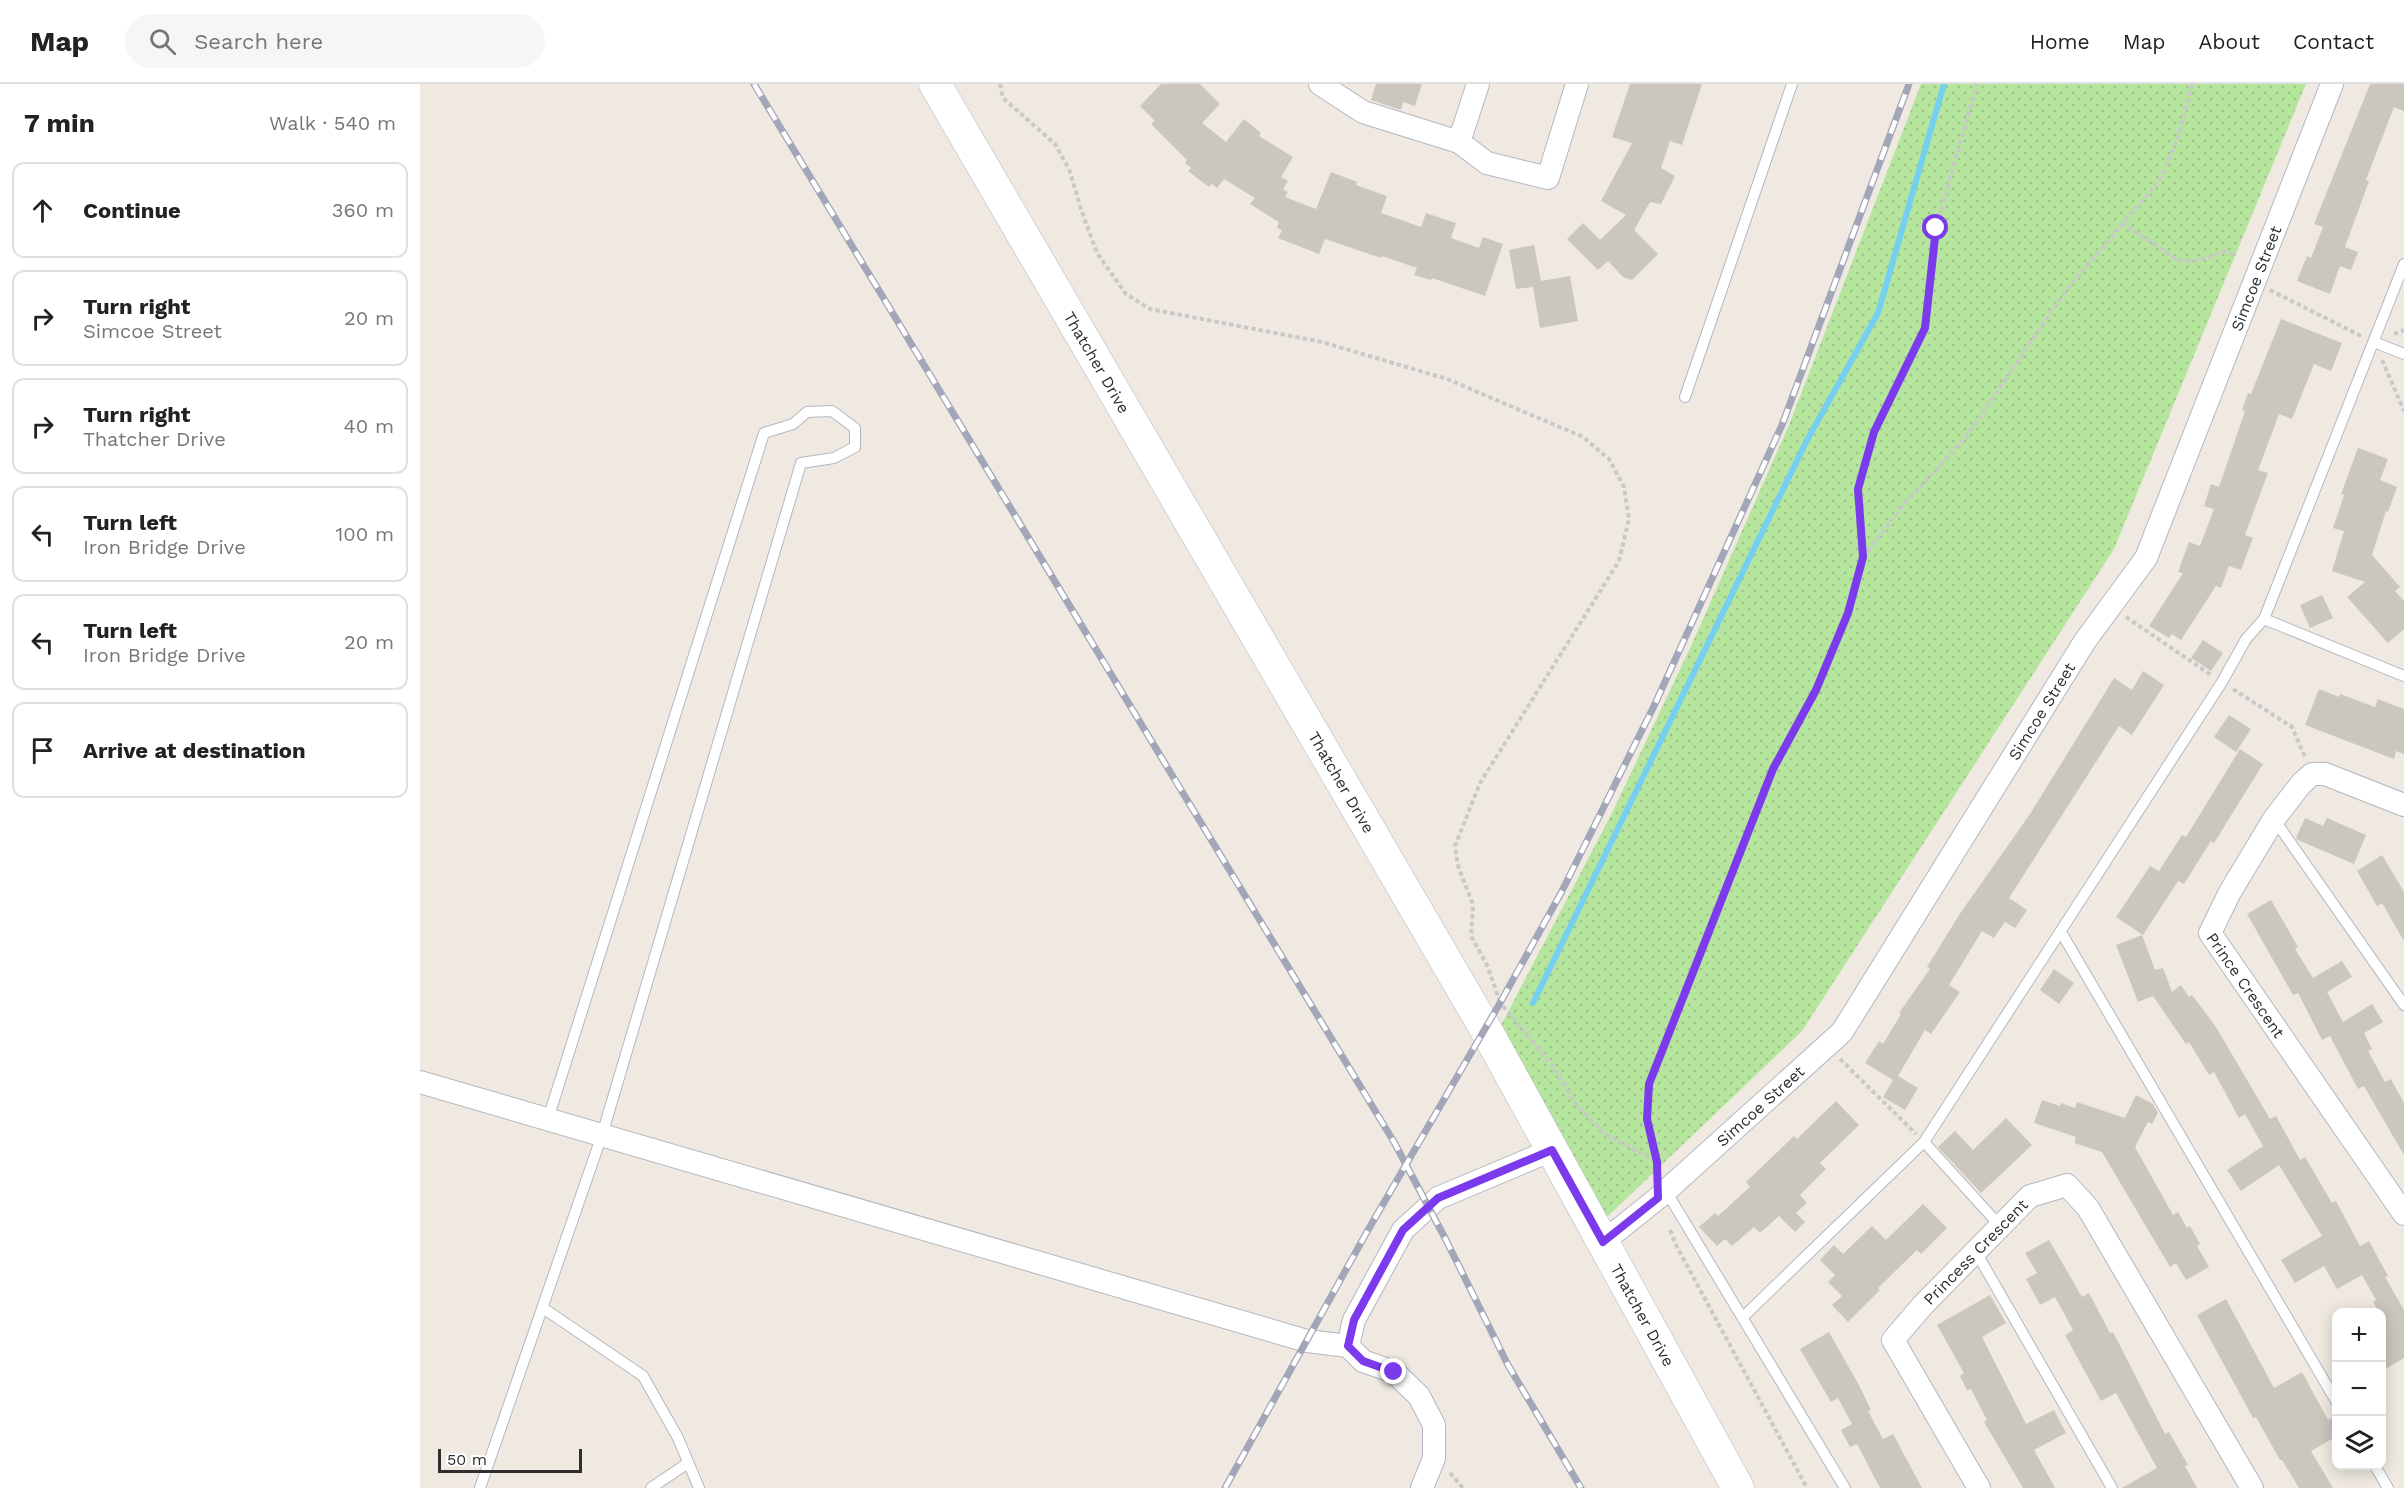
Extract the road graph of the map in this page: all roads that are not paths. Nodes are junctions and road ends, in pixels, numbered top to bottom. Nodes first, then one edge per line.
1 (935, 84) edge
2 (1320, 84) edge
3 (1478, 84) edge
4 (1577, 84) edge
5 (1792, 84) edge
6 (2332, 84) edge
7 (1459, 142) junction
8 (2404, 264) edge
9 (2374, 342) junction
10 (2404, 354) edge
11 (1684, 397) dead end
12 (2264, 619) junction
13 (2404, 676) edge
14 (2404, 805) edge
15 (2274, 819) junction
16 (2061, 932) junction
17 (2404, 1005) edge
18 (420, 1082) edge
19 (548, 1119) junction
20 (602, 1135) junction
21 (1924, 1142) junction
22 (1552, 1150) junction
23 (1662, 1194) junction
24 (2404, 1214) edge
25 (2001, 1227) junction
26 (1603, 1242) junction
27 (1976, 1252) junction
28 (543, 1308) junction
29 (1743, 1317) junction
30 (1348, 1346) junction
31 (2332, 1393) edge
32 (688, 1463) junction
33 (2377, 1470) edge
34 (480, 1488) edge
35 (651, 1488) edge
36 (699, 1488) edge
37 (1422, 1488) edge
38 (1738, 1488) edge
39 (1845, 1488) edge
40 (1979, 1488) edge
41 (2112, 1488) edge
42 (2252, 1488) edge
43 (2388, 1488) edge

1 - 22 main road, Thatcher Drive
2 - 7 street
3 - 7 street
4 - 7 street
5 - 11 lane
6 - 23 street, Simcoe Street
8 - 9 lane
9 - 10 lane
9 - 12 lane
12 - 13 lane
12 - 16 lane
14 - 15 street, Prince Crescent
15 - 17 lane
15 - 24 street, Prince Crescent
16 - 21 lane
16 - 31 lane
18 - 19 street
19 - 20 street
19 - 20 lane
20 - 28 lane
20 - 30 street
21 - 25 lane
21 - 29 lane
22 - 26 main road, Thatcher Drive
22 - 30 street
23 - 26 street, Simcoe Street
23 - 29 lane
25 - 27 street, Princess Crescent
25 - 42 street, Princess Crescent
26 - 38 main road, Thatcher Drive
27 - 40 street, Princess Crescent
27 - 41 lane
28 - 32 lane
28 - 34 lane
29 - 39 lane
30 - 37 street
32 - 35 lane
32 - 36 lane
33 - 43 lane

